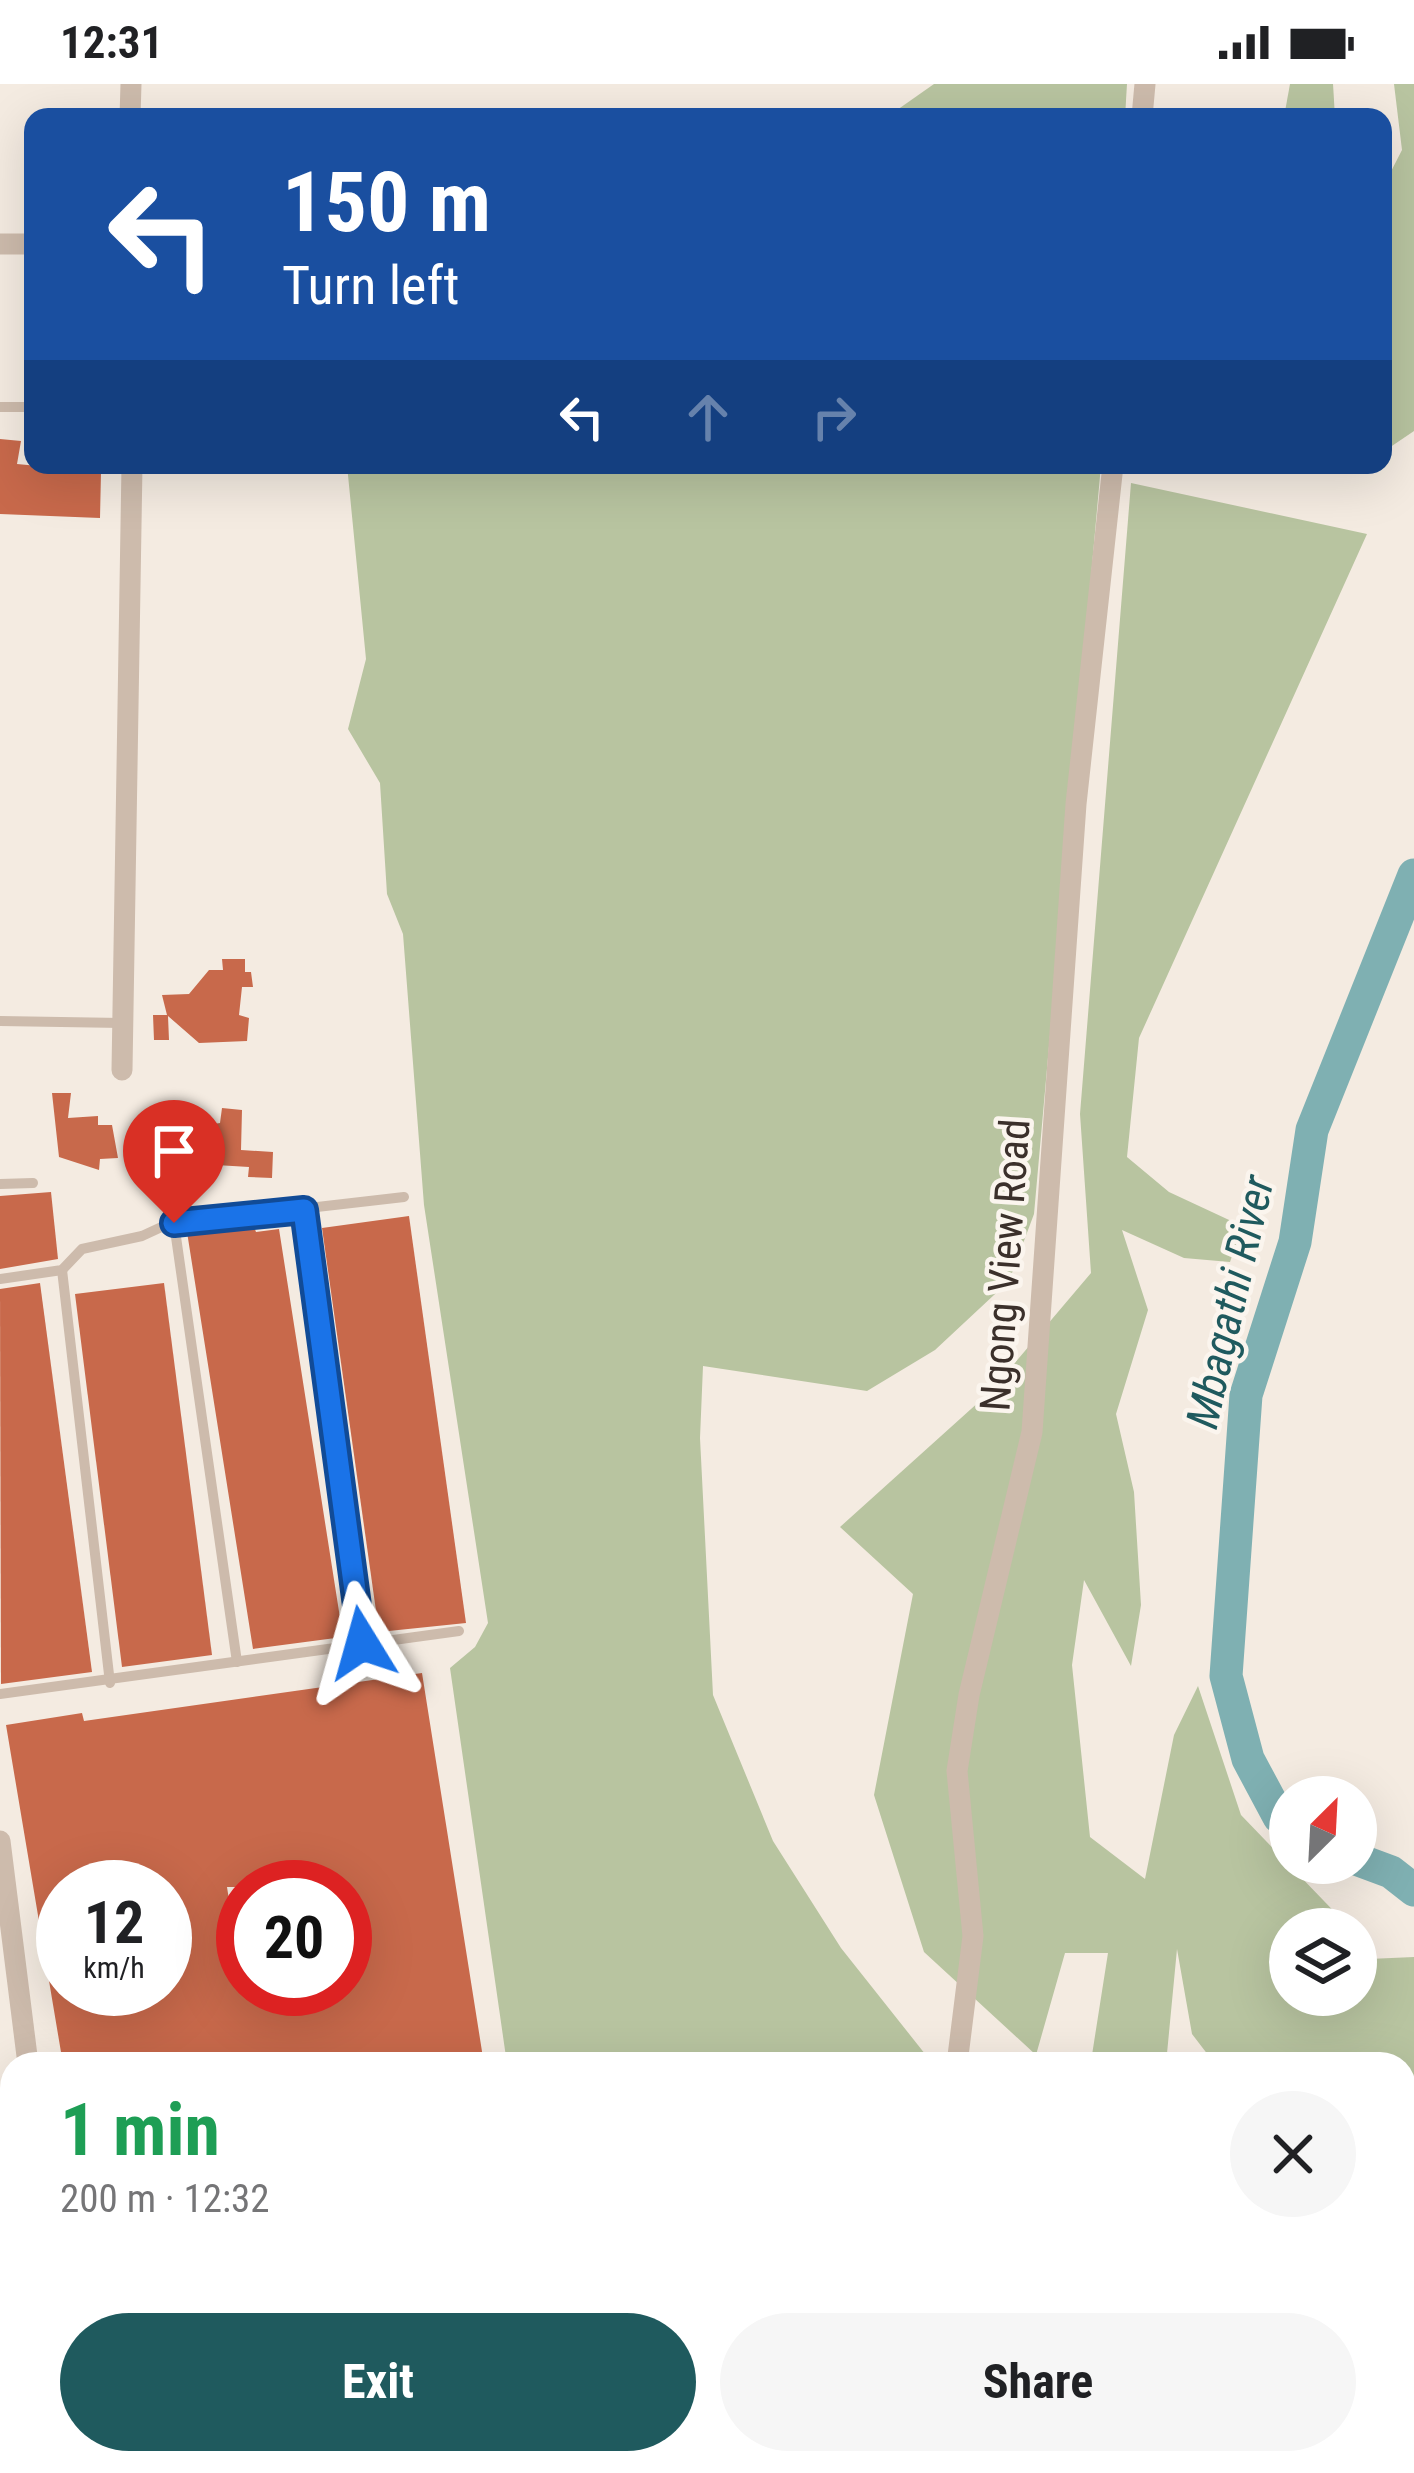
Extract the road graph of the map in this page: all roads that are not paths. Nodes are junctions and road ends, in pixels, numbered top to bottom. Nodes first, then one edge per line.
1 (132, 474) edge
2 (1112, 474) edge
3 (0, 1021) edge
4 (122, 1023) junction
5 (122, 1070) dead end
6 (33, 1183) dead end
7 (0, 1184) edge
8 (404, 1197) dead end
9 (304, 1210) junction
10 (174, 1223) junction
11 (62, 1270) junction
12 (0, 1279) edge
13 (459, 1631) dead end
14 (362, 1643) junction
15 (237, 1662) junction
16 (110, 1683) junction
17 (0, 1694) edge
18 (0, 1841) edge
19 (26, 2052) edge
20 (958, 2052) edge

1 - 4 street
2 - 20 street, Ngong View Road
3 - 4 lane
4 - 5 street
6 - 7 lane
8 - 9 lane
9 - 10 lane
9 - 14 lane
10 - 11 lane
10 - 15 lane
11 - 12 lane
11 - 16 lane
13 - 14 lane
14 - 15 lane
15 - 16 lane
16 - 17 lane
18 - 19 street

